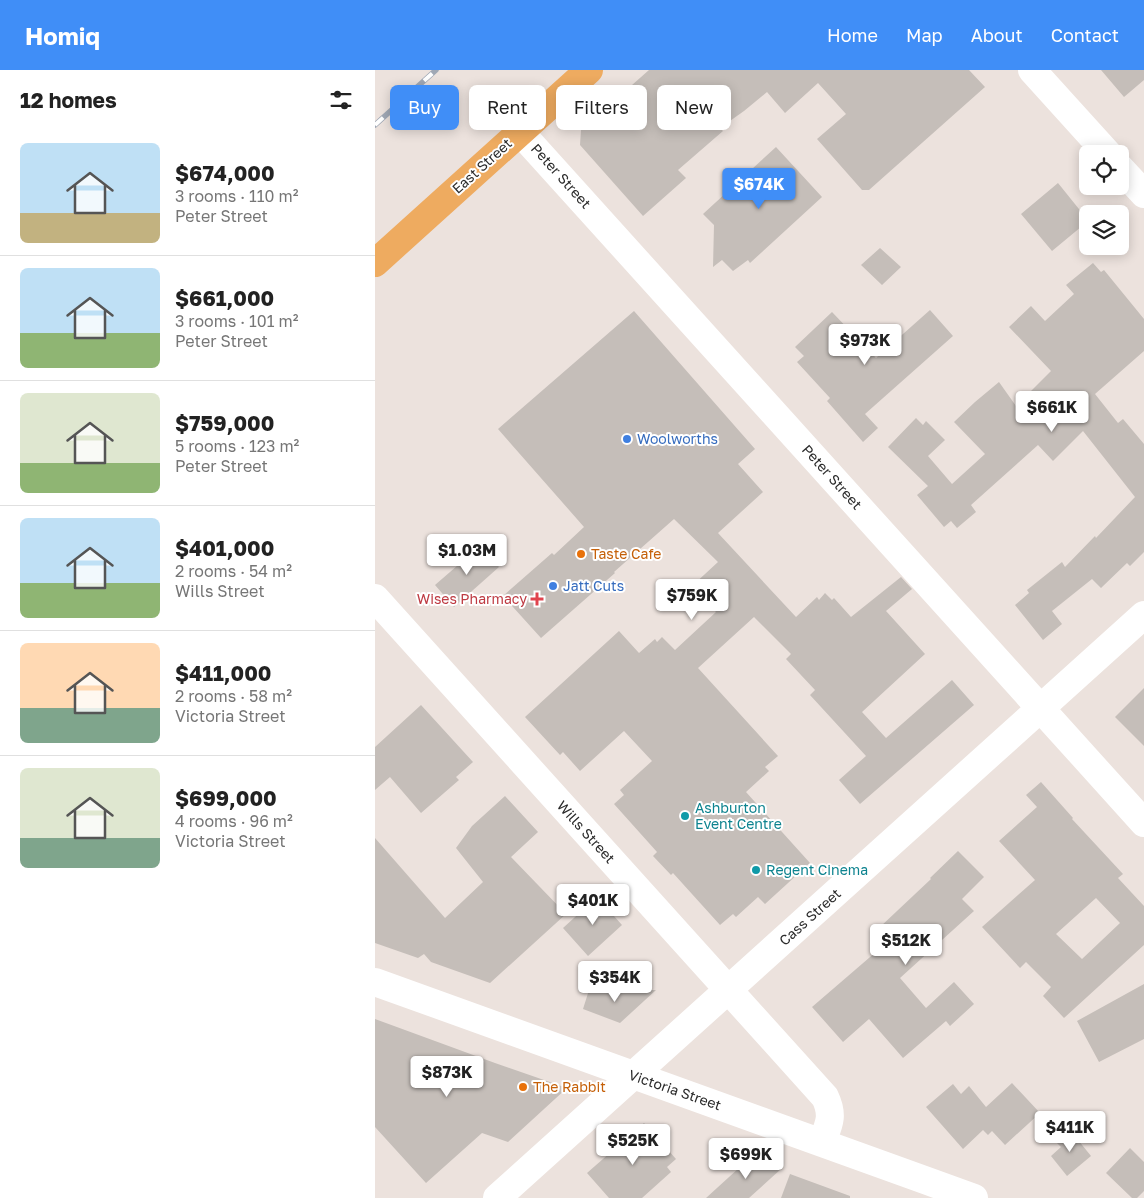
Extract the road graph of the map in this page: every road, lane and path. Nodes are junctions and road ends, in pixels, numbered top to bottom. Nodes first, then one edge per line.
1 (589, 70) edge
2 (1032, 70) edge
3 (521, 132) junction
4 (1099, 145) edge
5 (1129, 178) edge
6 (1144, 194) edge
7 (375, 263) edge
8 (375, 598) edge
9 (1144, 615) edge
10 (1041, 709) junction
11 (1144, 823) edge
12 (375, 982) edge
13 (729, 990) junction
14 (634, 1075) junction
15 (822, 1142) junction
16 (497, 1198) edge
17 (974, 1198) edge

1 - 3 main road, East Street
2 - 4 street
3 - 7 main road, East Street
3 - 10 street, Peter Street
5 - 6 street
8 - 13 street, Wills Street
9 - 10 street, Cass Street
10 - 11 street, Peter Street
10 - 13 street, Cass Street
12 - 14 street, Victoria Street
13 - 14 street, Cass Street
13 - 15 street, Wills Street
14 - 15 street, Victoria Street
14 - 16 street, Cass Street
15 - 17 street, Victoria Street

